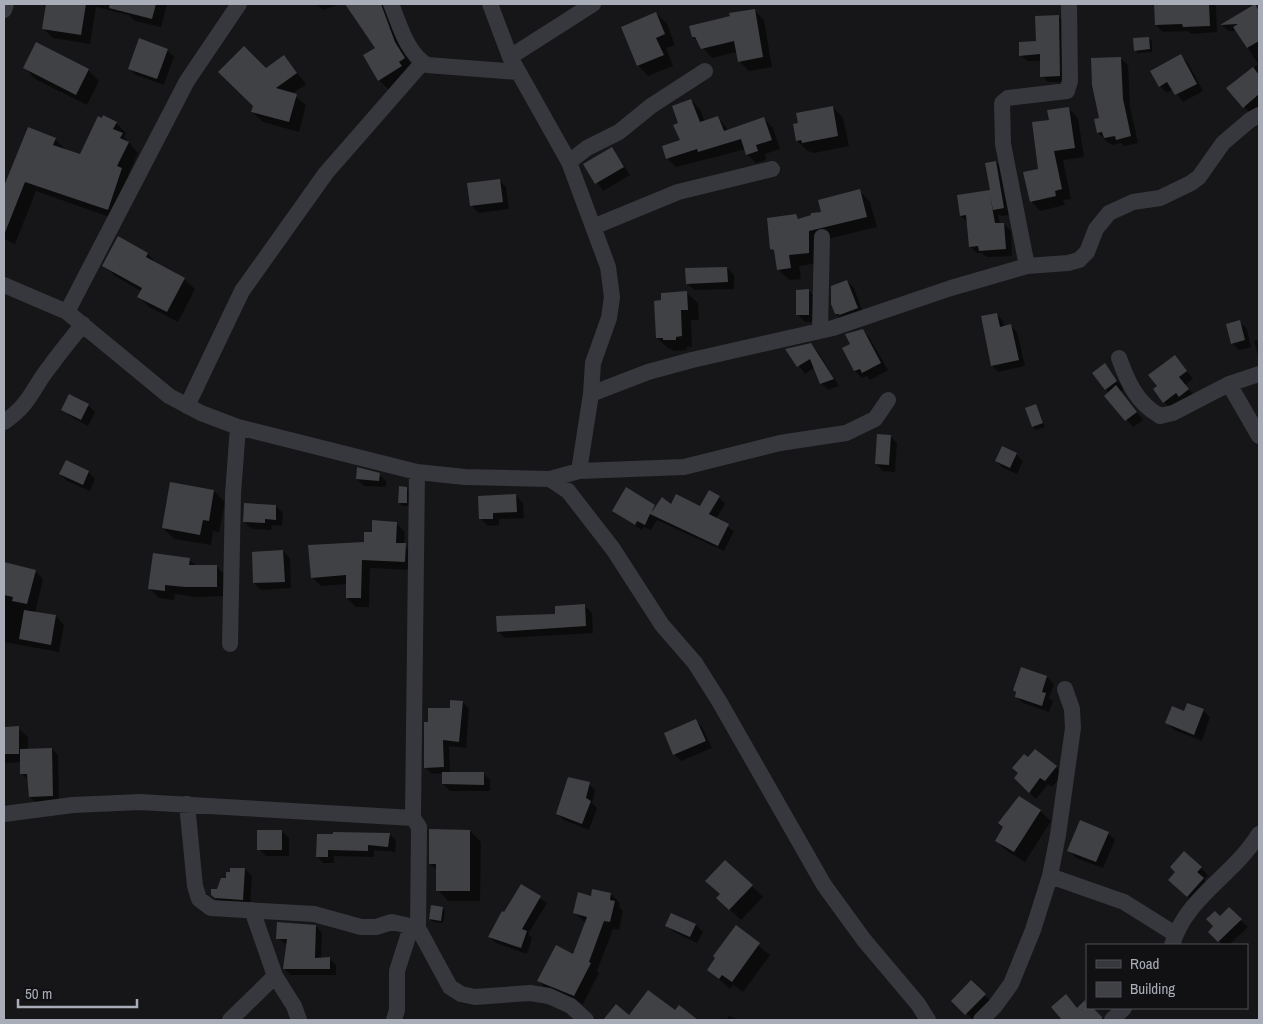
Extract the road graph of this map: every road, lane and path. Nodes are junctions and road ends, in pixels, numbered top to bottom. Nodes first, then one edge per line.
1 (6, 4) edge
2 (239, 4) edge
3 (392, 4) edge
4 (490, 4) edge
5 (593, 4) edge
6 (1069, 4) edge
7 (4, 10) edge
8 (510, 57) junction
9 (422, 62) junction
10 (705, 71) dead end
11 (518, 72) junction
12 (1259, 115) edge
13 (569, 162) junction
14 (772, 169) dead end
15 (593, 227) junction
16 (822, 237) dead end
17 (1027, 266) junction
18 (4, 285) edge
19 (67, 312) junction
20 (83, 324) junction
21 (820, 330) junction
22 (1119, 358) dead end
23 (1259, 374) edge
24 (1229, 384) junction
25 (591, 394) junction
26 (888, 400) dead end
27 (187, 406) junction
28 (4, 422) edge
29 (238, 427) junction
30 (1259, 436) edge
31 (579, 471) junction
32 (416, 472) junction
33 (550, 479) junction
34 (230, 644) dead end
35 (1065, 689) dead end
36 (186, 804) junction
37 (4, 814) edge
38 (413, 818) junction
39 (1259, 834) edge
40 (1050, 876) junction
41 (252, 910) junction
42 (415, 927) junction
43 (1173, 940) edge
44 (275, 976) junction
45 (1123, 1009) edge
46 (230, 1020) edge
47 (299, 1020) edge
48 (394, 1020) edge
49 (586, 1020) edge
50 (928, 1020) edge
51 (981, 1020) edge
52 (1112, 1020) edge

1 - 7 street
2 - 19 street
3 - 9 street
4 - 8 street
5 - 8 street
6 - 17 street
8 - 11 street
9 - 11 street
9 - 27 street
10 - 13 street
11 - 13 street
12 - 17 street
13 - 15 street
14 - 15 street
15 - 25 street
16 - 21 street
17 - 21 street
18 - 19 street
19 - 20 street
20 - 27 street
20 - 28 street
21 - 25 street
22 - 24 street
23 - 24 street
24 - 30 street
25 - 31 street
26 - 31 street
27 - 29 street
29 - 32 street
29 - 34 street
31 - 33 street
32 - 33 street
32 - 38 street
33 - 50 street
35 - 40 street
36 - 37 street
36 - 38 street
36 - 41 street
38 - 42 street
39 - 43 street
40 - 43 street
40 - 51 street
41 - 42 street
41 - 44 street
42 - 48 street
42 - 49 street
44 - 46 street
44 - 47 street
45 - 52 street

